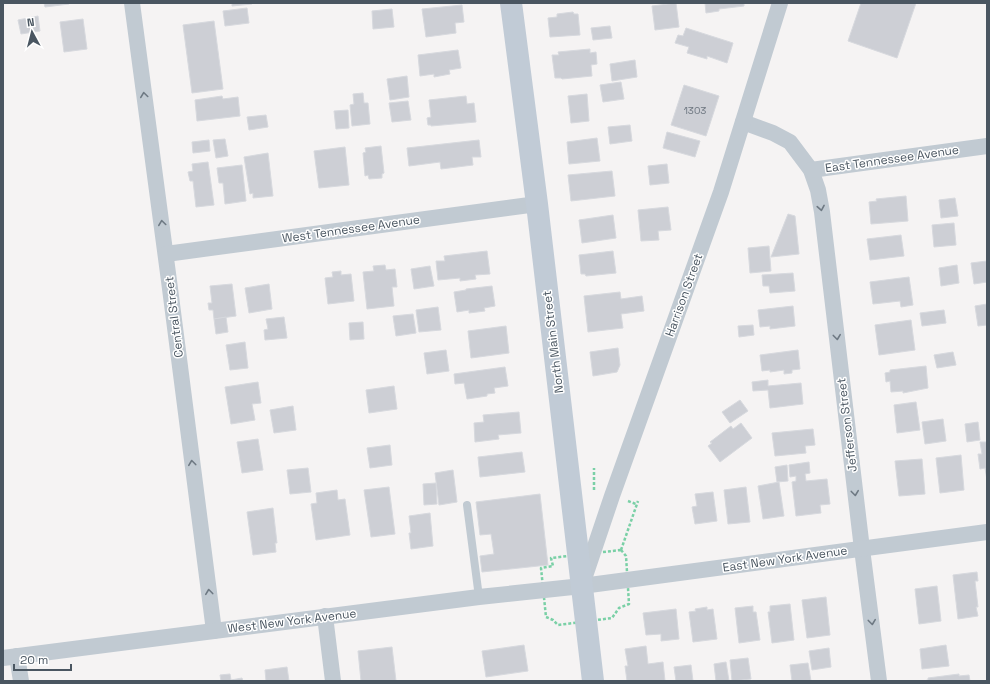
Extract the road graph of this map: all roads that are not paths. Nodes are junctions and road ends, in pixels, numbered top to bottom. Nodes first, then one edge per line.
1 (132, 3) edge
2 (511, 3) edge
3 (780, 3) edge
4 (742, 122) junction
5 (987, 146) edge
6 (811, 170) junction
7 (537, 204) junction
8 (166, 254) junction
9 (467, 505) dead end
10 (987, 532) edge
11 (862, 549) junction
12 (582, 586) junction
13 (479, 597) junction
14 (325, 616) junction
15 (214, 631) junction
16 (10, 657) edge
17 (21, 681) edge
18 (333, 681) edge
19 (593, 681) edge
20 (879, 681) edge

8 -> 1 street, Central Street
2 - 7 main road, North Main Street
3 - 4 street, Harrison Street
4 - 6 street, East Tennessee Avenue
4 - 12 street, Harrison Street
5 - 6 street, East Tennessee Avenue
6 -> 11 street, Jefferson Street
7 - 8 street, West Tennessee Avenue
7 - 12 main road, North Main Street
15 -> 8 street, Central Street
9 - 13 lane
10 - 11 street, East New York Avenue
11 - 12 street, East New York Avenue
11 -> 20 street, Jefferson Street
12 - 13 street, West New York Avenue
12 - 19 main road, North Main Street
13 - 14 street, West New York Avenue
14 - 15 street, West New York Avenue
14 - 18 street
15 - 16 street, West New York Avenue
16 - 17 street

